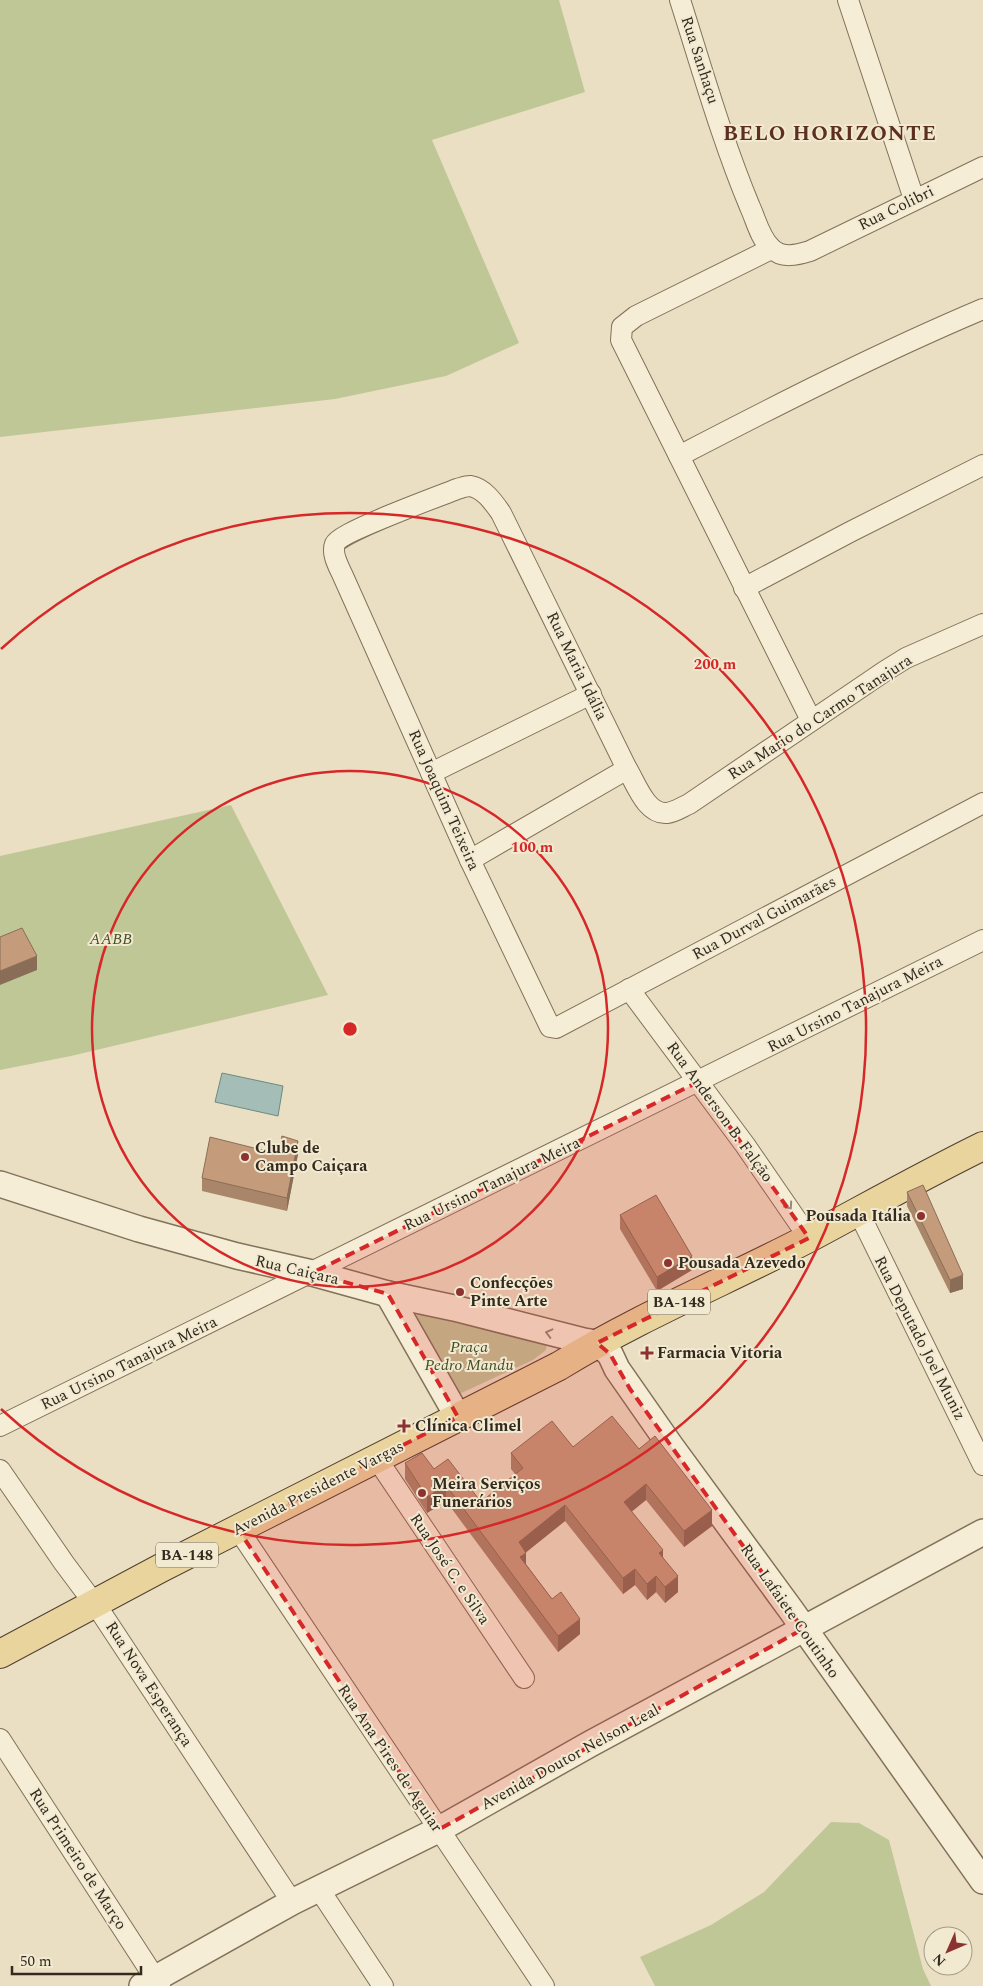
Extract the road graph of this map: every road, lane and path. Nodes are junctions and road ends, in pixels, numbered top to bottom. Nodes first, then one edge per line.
1 (680, 0) edge
2 (848, 0) edge
3 (983, 167) edge
4 (914, 199) junction
5 (771, 249) junction
6 (983, 309) edge
7 (679, 456) junction
8 (983, 465) edge
9 (343, 576) joint
10 (744, 588) junction
11 (983, 624) edge
12 (591, 694) junction
13 (811, 720) junction
14 (628, 769) junction
15 (432, 773) junction
16 (983, 803) edge
17 (660, 812) joint
18 (470, 860) junction
19 (983, 940) edge
20 (629, 989) junction
21 (547, 1021) joint
22 (698, 1082) junction
23 (983, 1146) edge
24 (0, 1184) edge
25 (858, 1211) junction
26 (809, 1238) junction
27 (312, 1273) junction
28 (388, 1294) junction
29 (597, 1343) junction
30 (458, 1417) junction
31 (0, 1426) edge
32 (376, 1459) junction
33 (983, 1465) edge
34 (0, 1470) edge
35 (238, 1529) junction
36 (983, 1532) edge
37 (94, 1604) junction
38 (803, 1629) junction
39 (0, 1654) edge
40 (524, 1678) dead end
41 (0, 1739) edge
42 (438, 1830) junction
43 (983, 1881) edge
44 (319, 1889) junction
45 (292, 1902) junction
46 (152, 1983) edge
47 (383, 1986) edge
48 (544, 1986) edge

1 - 5 street, Rua Sanhaçu
2 - 4 street
3 - 4 street, Rua Colibri
4 - 5 street, Rua Colibri
5 - 7 street
6 - 7 street
7 - 10 street
8 - 10 street
9 - 12 street, Rua Maria Idália
9 - 15 street, Rua Joaquim Teixeira
10 - 13 street
11 - 13 street, Rua Mario do Carmo Tanajura
12 - 14 street, Rua Maria Idália
12 - 15 street
13 - 17 street, Rua Mario do Carmo Tanajura
14 - 17 street, Rua Maria Idália
14 - 18 street
15 - 18 street, Rua Joaquim Teixeira
16 - 20 street, Rua Durval Guimarães
18 - 21 street, Rua Joaquim Teixeira
19 - 22 street, Rua Ursino Tanajura Meira
20 - 21 street, Rua Durval Guimarães
20 - 22 street, Rua Anderson B. Falção
22 -> 26 street, Rua Anderson B. Falção
22 - 27 street, Rua Ursino Tanajura Meira
23 - 25 main road, Avenida Presidente Vargas / BA-148
24 - 27 street, Rua Caiçara
25 - 26 main road, Avenida Presidente Vargas / BA-148
25 - 33 street, Rua Deputado Joel Muniz
26 - 29 main road, Avenida Presidente Vargas / BA-148
27 - 28 street, Rua Caiçara
27 - 31 street, Rua Ursino Tanajura Meira
29 -> 28 street, Rua Caiçara
28 - 30 street
29 - 30 main road, Avenida Presidente Vargas / BA-148
29 - 38 street, Rua Lafaiete Coutinho
30 - 32 main road, Avenida Presidente Vargas / BA-148
32 - 35 main road, Avenida Presidente Vargas / BA-148
32 - 40 street, Rua José C. e Silva
34 - 37 street, Rua Nova Esperança
35 - 37 main road, Avenida Presidente Vargas / BA-148
35 - 42 street, Rua Ana Pires de Aguiar
36 - 38 street, Avenida Doutor Nelson Leal
37 - 39 main road, Avenida Presidente Vargas / BA-148
37 - 45 street, Rua Nova Esperança
38 - 42 street, Avenida Doutor Nelson Leal
38 - 43 street, Rua Lafaiete Coutinho
41 - 46 street, Rua Primeiro de Março
42 - 44 street, Avenida Doutor Nelson Leal
42 - 48 street, Rua Ana Pires de Aguiar
44 - 45 street, Avenida Doutor Nelson Leal
44 - 47 street
45 - 46 street, Avenida Doutor Nelson Leal

